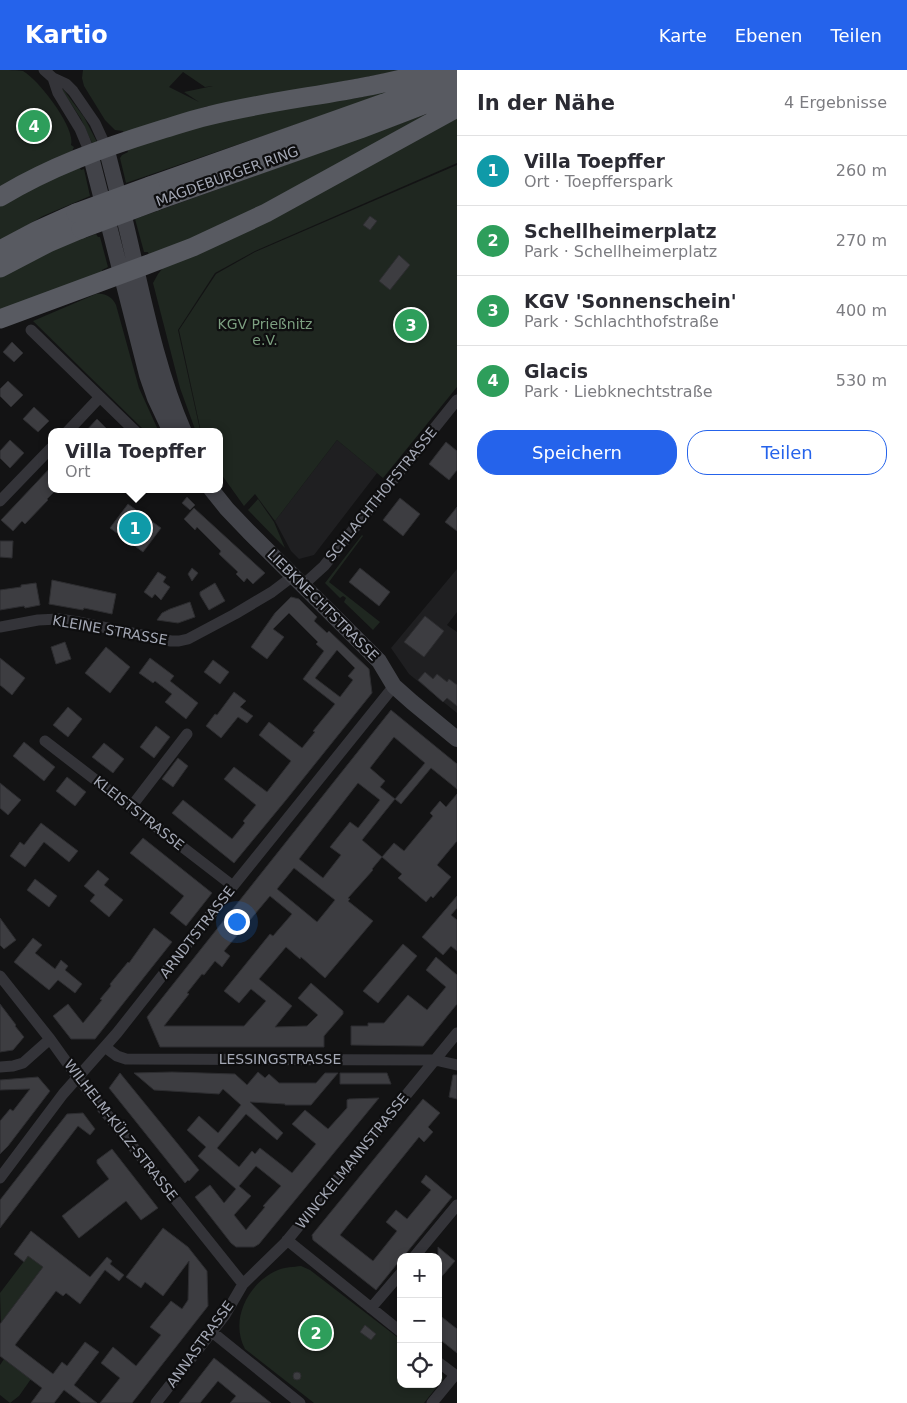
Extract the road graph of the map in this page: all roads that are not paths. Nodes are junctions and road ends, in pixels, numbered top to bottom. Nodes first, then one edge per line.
1 (44, 70) edge
2 (434, 70) edge
3 (57, 74) edge
4 (457, 75) edge
5 (457, 92) edge
6 (457, 108) edge
7 (98, 150) junction
8 (117, 190) dead end
9 (153, 194) junction
10 (101, 196) dead end
11 (0, 197) edge
12 (125, 220) dead end
13 (78, 221) junction
14 (108, 226) dead end
15 (0, 250) edge
16 (0, 268) edge
17 (129, 272) junction
18 (0, 319) edge
19 (31, 330) dead end
20 (100, 397) junction
21 (457, 400) edge
22 (71, 428) edge
23 (132, 428) edge
24 (168, 428) edge
25 (182, 428) edge
26 (48, 451) edge
27 (214, 493) edge
28 (0, 501) edge
29 (298, 581) junction
30 (0, 627) edge
31 (394, 686) junction
32 (187, 734) dead end
33 (457, 739) edge
34 (45, 741) dead end
35 (131, 807) junction
36 (233, 886) junction
37 (0, 976) edge
38 (457, 1033) edge
39 (50, 1039) junction
40 (105, 1047) junction
41 (434, 1060) junction
42 (457, 1065) edge
43 (0, 1067) edge
44 (78, 1078) junction
45 (0, 1178) edge
46 (457, 1205) edge
47 (287, 1240) junction
48 (417, 1253) edge
49 (397, 1278) edge
50 (243, 1284) junction
51 (371, 1308) junction
52 (397, 1329) edge
53 (212, 1332) junction
54 (442, 1365) edge
55 (456, 1374) edge
56 (156, 1403) edge
57 (300, 1403) edge
58 (432, 1403) edge

1 - 3 street
2 - 7 highway
3 - 7 street
3 - 7 street
4 - 9 highway, MAGDEBURGER RING
5 - 9 highway, MAGDEBURGER RING
6 - 17 highway
7 - 8 main road
7 - 10 main road
7 - 11 highway
9 - 13 highway, MAGDEBURGER RING, bridge
12 - 17 main road
13 - 15 highway, MAGDEBURGER RING
13 - 16 highway, MAGDEBURGER RING
14 - 17 main road
17 - 18 highway
17 - 24 main road
17 - 25 main road
19 - 20 street
20 - 22 street
20 - 23 street
21 - 29 street, SCHLACHTHOFSTRASSE
26 - 28 street
27 - 29 main road, LIEBKNECHTSTRASSE
29 - 30 street, KLEINE STRASSE
29 - 31 main road, LIEBKNECHTSTRASSE
31 - 33 main road, LIEBKNECHTSTRASSE
31 - 36 street, ARNDTSTRASSE
32 - 35 street
34 - 35 street, KLEISTSTRASSE
35 - 36 street, KLEISTSTRASSE
36 - 40 street, ARNDTSTRASSE
37 - 39 street, WILHELM-KÜLZ-STRASSE
38 - 41 street, WINCKELMANNSTRASSE
39 - 43 street
39 - 44 street, WILHELM-KÜLZ-STRASSE
40 - 41 street, LESSINGSTRASSE
40 - 44 street, ARNDTSTRASSE
41 - 42 street, LESSINGSTRASSE
41 - 47 street, WINCKELMANNSTRASSE
44 - 45 street, ARNDTSTRASSE
44 - 50 street, WILHELM-KÜLZ-STRASSE
46 - 48 street
47 - 50 street, WINCKELMANNSTRASSE
47 - 51 street
49 - 51 street
50 - 53 street, ANNASTRASSE
51 - 52 street
53 - 56 street, ANNASTRASSE
53 - 57 street
54 - 55 street
55 - 58 street

